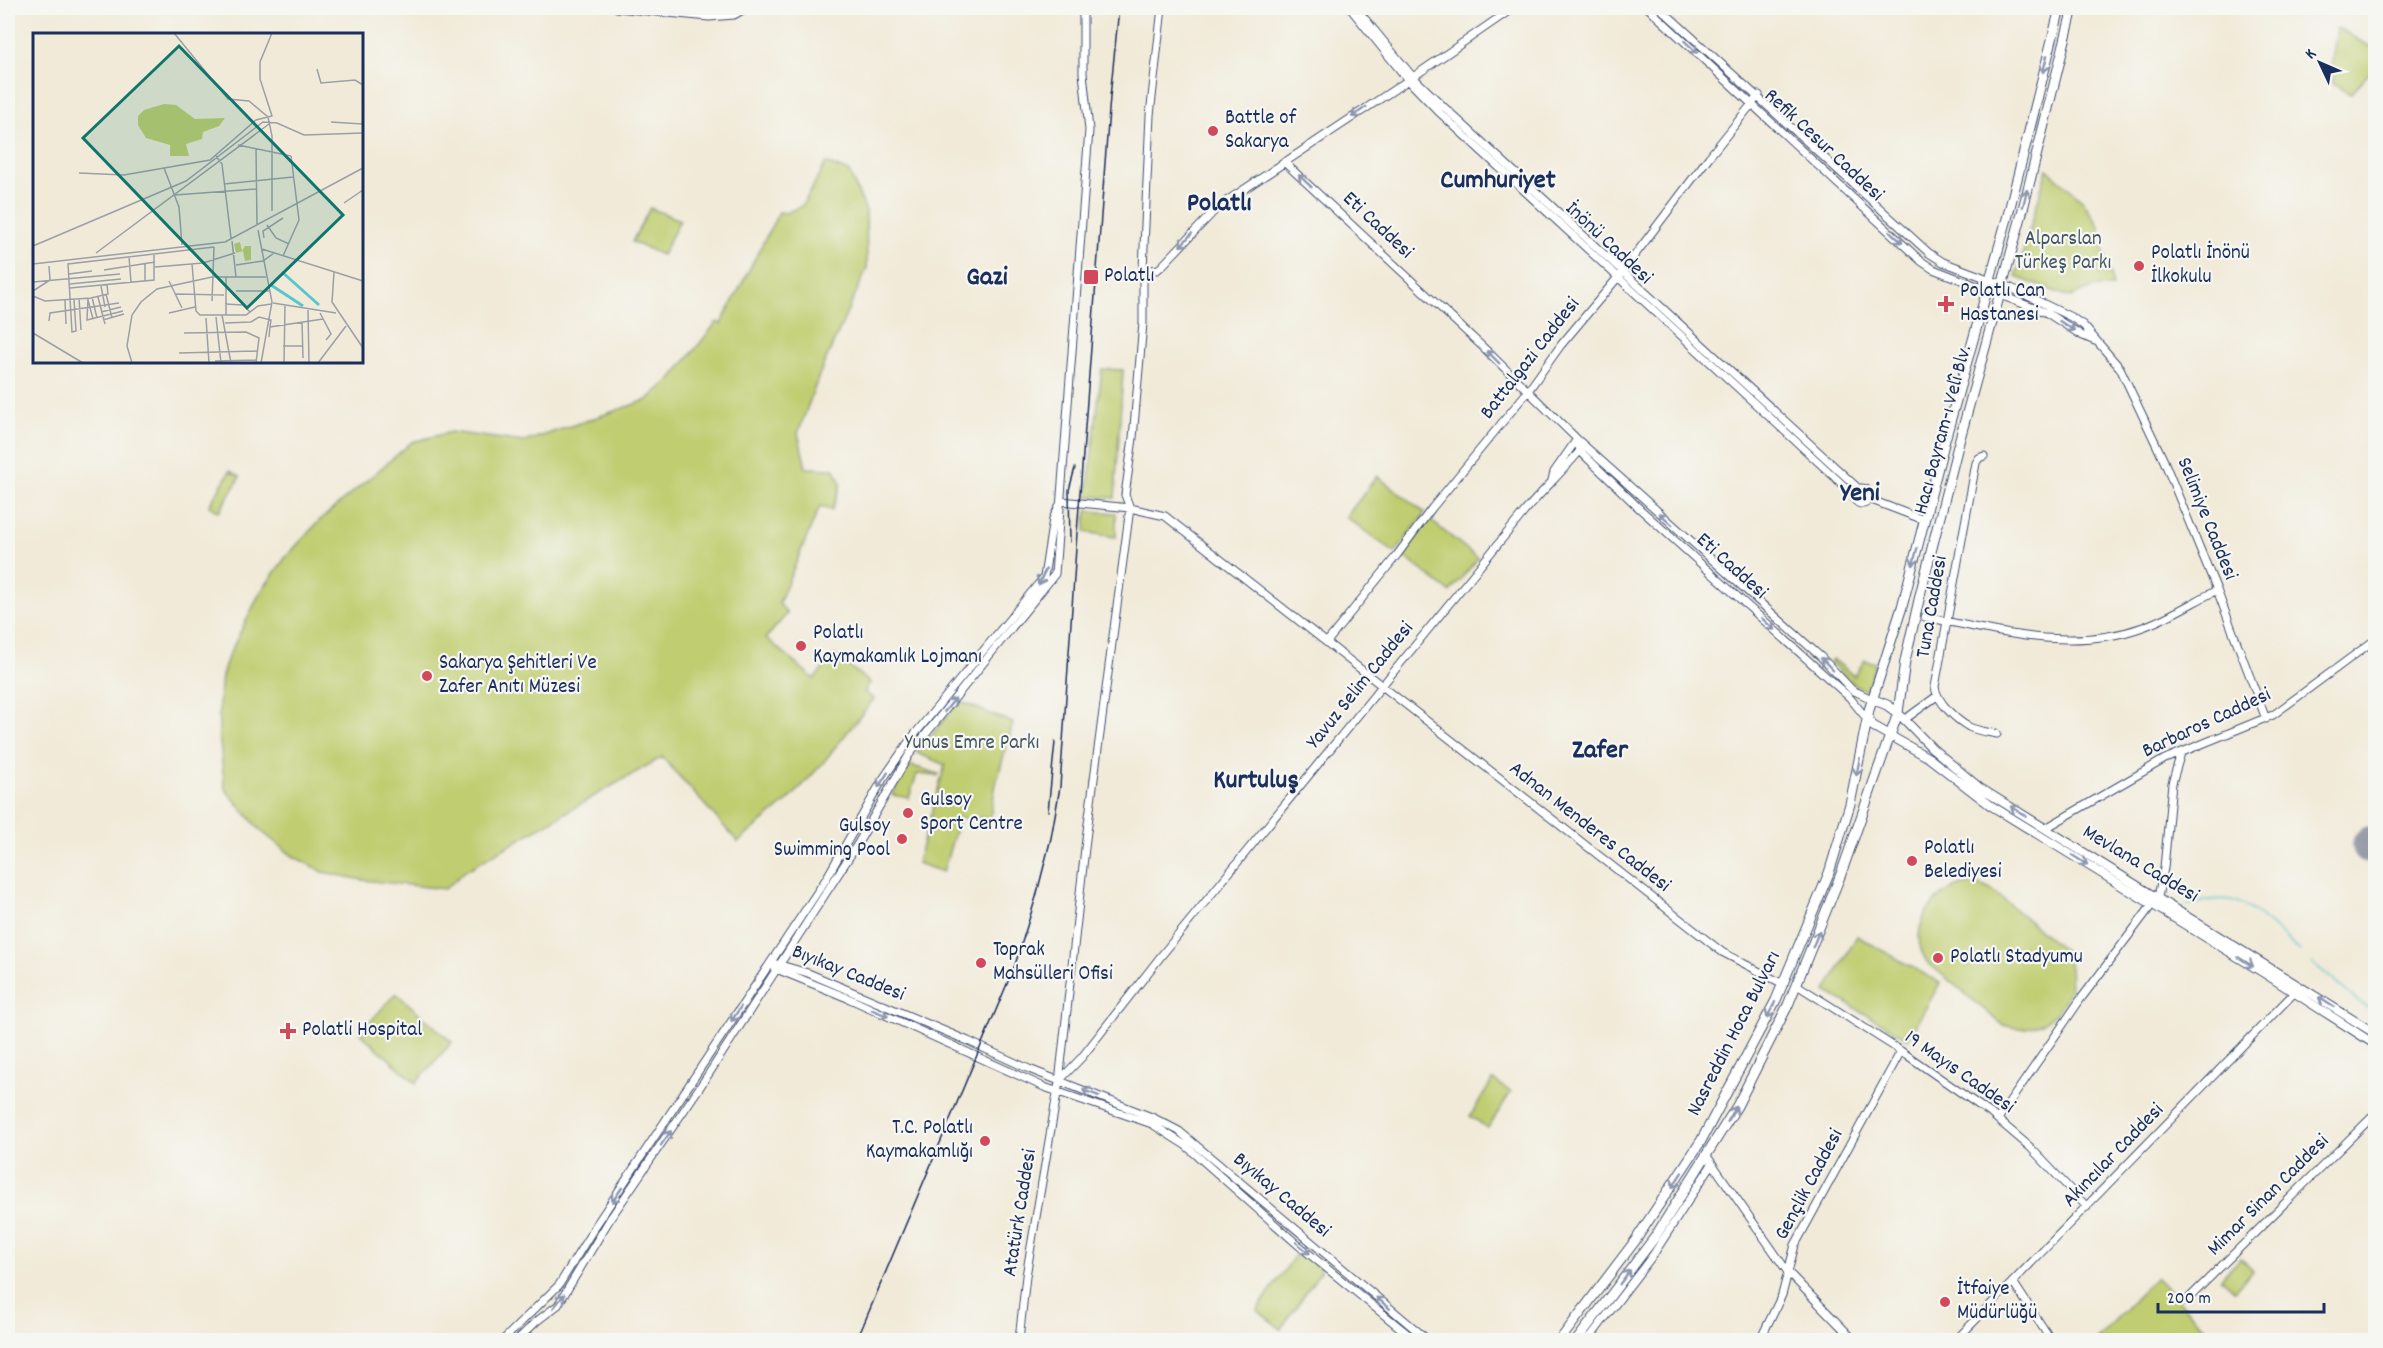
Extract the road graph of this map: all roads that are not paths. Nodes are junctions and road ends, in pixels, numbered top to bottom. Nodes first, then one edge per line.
1 (617, 8) edge
2 (746, 8) edge
3 (1083, 8) edge
4 (1162, 8) edge
5 (1350, 8) edge
6 (1356, 8) edge
7 (1513, 8) edge
8 (1648, 8) edge
9 (1660, 8) edge
10 (2060, 8) edge
11 (2073, 8) edge
12 (1411, 79) junction
13 (1759, 95) junction
14 (1752, 102) junction
15 (1284, 162) junction
16 (1143, 269) junction
17 (1621, 273) junction
18 (1989, 279) junction
19 (1986, 288) junction
20 (2000, 288) junction
21 (1528, 391) junction
22 (1576, 439) junction
23 (1582, 448) junction
24 (1984, 456) dead end
25 (1552, 480) junction
26 (1856, 492) junction
27 (1869, 499) junction
28 (1061, 501) junction
29 (1130, 508) junction
30 (1924, 520) junction
31 (2217, 590) junction
32 (1925, 617) dead end
33 (1947, 621) junction
34 (2376, 639) edge
35 (1327, 642) junction
36 (1382, 687) junction
37 (1937, 696) junction
38 (1872, 699) junction
39 (1868, 714) junction
40 (1899, 719) junction
41 (2266, 719) junction
42 (1997, 734) dead end
43 (1891, 736) junction
44 (2181, 753) junction
45 (2046, 828) junction
46 (2156, 901) junction
47 (775, 966) junction
48 (1783, 984) junction
49 (1797, 985) junction
50 (2294, 993) junction
51 (2376, 1034) edge
52 (2376, 1045) edge
53 (1901, 1051) junction
54 (1059, 1082) junction
55 (1057, 1091) junction
56 (2376, 1113) edge
57 (1998, 1119) junction
58 (1709, 1160) junction
59 (2087, 1207) junction
60 (1787, 1271) junction
61 (2013, 1282) junction
62 (2186, 1302) dead end
63 (503, 1341) edge
64 (517, 1341) edge
65 (1019, 1341) edge
66 (1415, 1341) edge
67 (1428, 1341) edge
68 (1560, 1341) edge
69 (1577, 1341) edge
70 (1588, 1341) edge
71 (1760, 1341) edge
72 (1854, 1341) edge
73 (1956, 1341) edge
74 (2051, 1341) edge

1 - 2 street
3 - 28 street
4 - 16 street, Atatürk Caddesi
5 - 12 street, İnönü Caddesi
6 - 12 street, İnönü Caddesi
7 - 12 street
8 -> 14 street, Refik Cesur Caddesi
9 - 13 street, Refik Cesur Caddesi
10 -> 18 highway, Hacı Bayram-ı Velî Blv.
20 -> 11 highway, Hacı Bayram-ı Velî Blv.
12 -> 15 street
12 - 17 street, İnönü Caddesi
13 - 14 street, Battalgazi Caddesi
13 - 18 street, Refik Cesur Caddesi
14 - 17 street, Battalgazi Caddesi
14 -> 19 street, Refik Cesur Caddesi
15 -> 16 street
21 -> 15 street, Eti Caddesi
16 - 29 street, Atatürk Caddesi
17 - 21 street, Battalgazi Caddesi
17 - 26 street, İnönü Caddesi
18 - 19 highway, Hacı Bayram-ı Velî Blv.
18 - 20 street, Refik Cesur Caddesi
19 - 20 street, Refik Cesur Caddesi
19 - 30 highway, Hacı Bayram-ı Velî Blv.
20 - 31 street, Selimiye Caddesi
20 - 40 highway, Hacı Bayram-ı Velî Blv.
21 - 22 street, Eti Caddesi
21 - 35 street, Battalgazi Caddesi
22 - 23 street, Eti Caddesi
22 - 25 street, Yavuz Selim Caddesi
23 - 25 street, Yavuz Selim Caddesi
38 -> 23 street, Eti Caddesi
23 -> 39 street, Eti Caddesi
24 - 33 street, Tuna Caddesi
25 - 36 street, Yavuz Selim Caddesi
26 - 27 street
26 - 27 street
27 - 30 street
28 - 29 street, Adnan Menderes Caddesi
28 - 47 street
29 - 35 street, Adnan Menderes Caddesi
29 - 54 street, Atatürk Caddesi
30 -> 38 highway, Hacı Bayram-ı Velî Blv.
31 - 33 street
31 - 41 street, Selimiye Caddesi
32 - 33 street
33 - 37 street, Tuna Caddesi
34 - 41 street, Barbaros Caddesi
35 - 36 street, Adnan Menderes Caddesi
36 - 48 street, Adnan Menderes Caddesi
36 - 54 street, Yavuz Selim Caddesi
37 - 40 street
37 - 42 street
38 - 39 highway, Hacı Bayram-ı Velî Blv.
38 - 40 highway
39 - 43 highway
39 -> 48 highway, Nasreddin Hoca Bulvarı
40 - 43 highway, Nasreddin Hoca Bulvarı
45 -> 40 main road, Mevlana Caddesi
41 - 44 street, Barbaros Caddesi
43 -> 46 main road, Mevlana Caddesi
49 -> 43 highway, Nasreddin Hoca Bulvarı
44 - 45 street, Barbaros Caddesi
44 - 46 street
45 - 46 main road, Mevlana Caddesi
46 -> 50 main road, Mevlana Caddesi
51 -> 46 main road, Mevlana Caddesi
46 - 57 street
47 - 54 street, Bıyıkay Caddesi
47 -> 55 street, Bıyıkay Caddesi
47 -> 63 street
64 -> 47 street
48 -> 68 highway, Nasreddin Hoca Bulvarı
49 - 53 street, 19 Mayıs Caddesi
58 -> 49 highway, Nasreddin Hoca Bulvarı
50 - 52 main road, Mevlana Caddesi
50 - 59 street, Akıncılar Caddesi
53 - 57 street, 19 Mayıs Caddesi
53 - 60 street, Gençlik Caddesi
54 - 55 street, Atatürk Caddesi
67 -> 54 street, Bıyıkay Caddesi
55 - 65 street, Atatürk Caddesi
55 -> 66 street, Bıyıkay Caddesi
56 - 62 street, Mimar Sinan Caddesi
57 - 59 street, 19 Mayıs Caddesi
58 - 60 street
69 -> 58 highway, Nasreddin Hoca Bulvarı
58 - 70 street
59 - 61 street, Akıncılar Caddesi
60 - 71 street, Gençlik Caddesi
60 - 72 street
61 - 73 street, Akıncılar Caddesi
61 - 74 street

